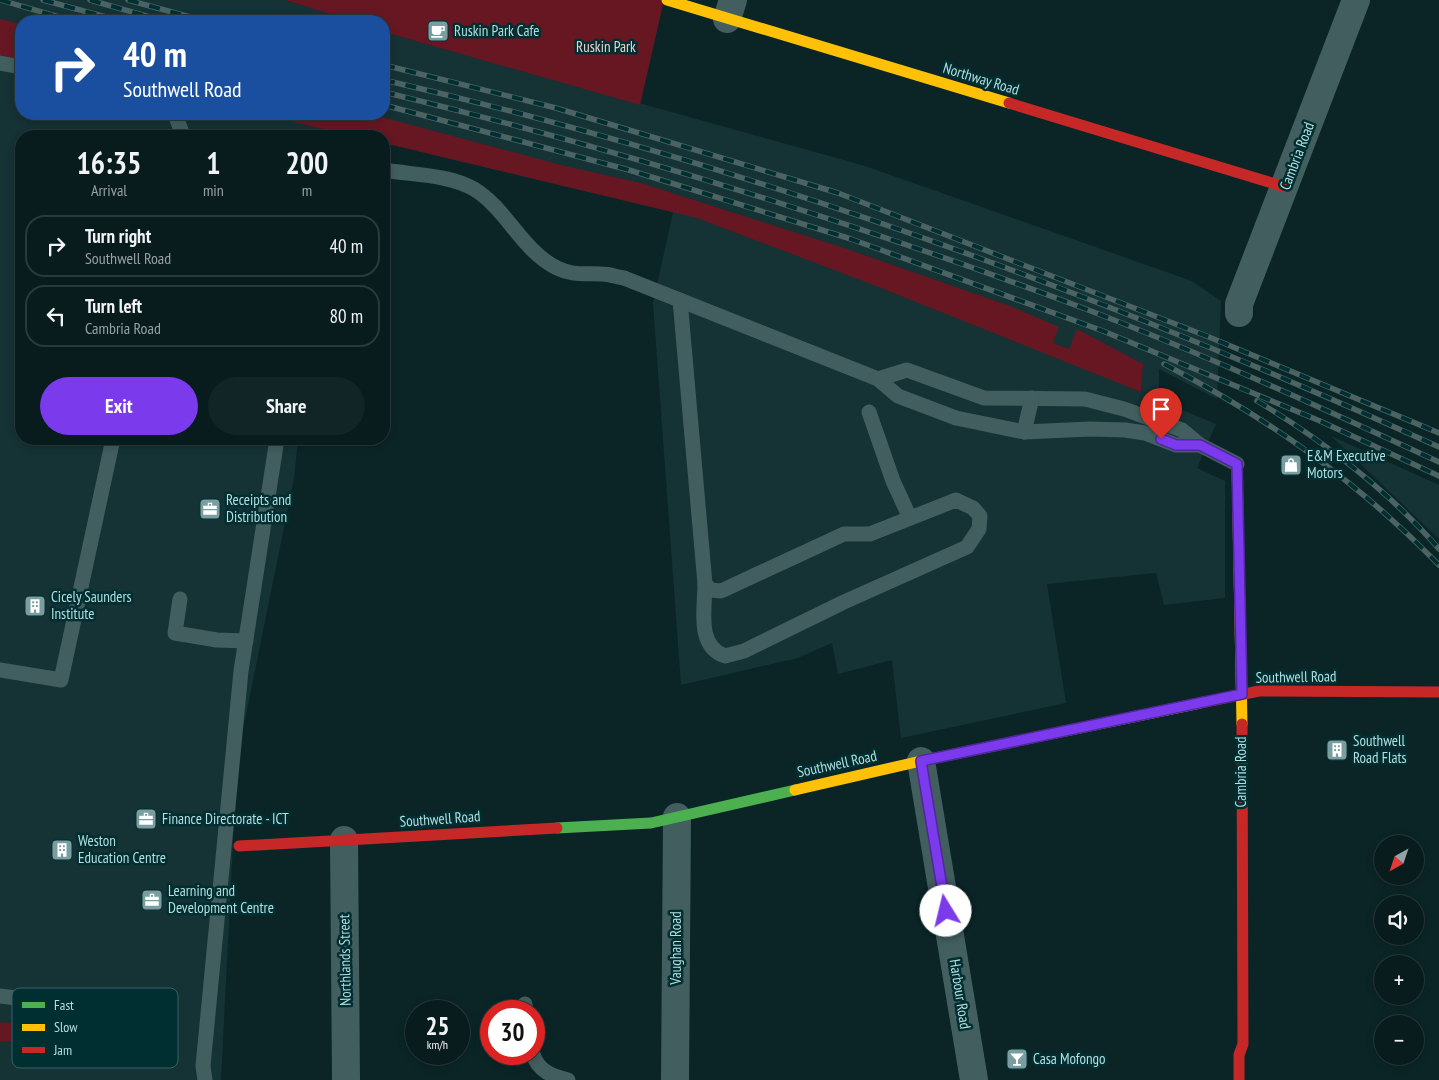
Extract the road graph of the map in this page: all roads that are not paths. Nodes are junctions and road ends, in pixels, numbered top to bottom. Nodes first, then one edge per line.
1 (667, 0) edge
2 (1356, 0) edge
3 (730, 9) edge
4 (0, 63) edge
5 (15, 66) edge
6 (390, 171) edge
7 (1285, 187) junction
8 (680, 300) junction
9 (1239, 313) dead end
10 (878, 379) junction
11 (1032, 398) junction
12 (869, 412) dead end
13 (1024, 432) junction
14 (112, 445) edge
15 (276, 445) edge
16 (1200, 445) junction
17 (1237, 464) joint
18 (910, 518) junction
19 (706, 584) junction
20 (180, 599) dead end
21 (246, 641) junction
22 (0, 670) edge
23 (1439, 692) edge
24 (1242, 694) junction
25 (921, 761) junction
26 (677, 817) junction
27 (344, 840) junction
28 (239, 846) dead end
29 (539, 1065) edge
30 (205, 1080) edge
31 (346, 1080) edge
32 (568, 1080) edge
33 (675, 1080) edge
34 (974, 1080) edge
35 (1239, 1080) edge

1 - 3 street, Northway Road
2 - 7 street, Cambria Road
3 - 7 street, Northway Road
4 - 5 lane
6 - 8 lane
7 - 9 street, Cambria Road
8 - 10 lane
8 - 19 lane
10 - 11 lane
10 - 13 lane
11 - 13 lane
11 - 16 lane
12 - 18 lane
13 - 16 lane
14 - 22 lane
15 - 21 lane
16 - 17 lane
17 - 24 street, Cambria Road
18 - 19 lane
18 - 19 lane
20 - 21 lane
21 - 30 lane
23 - 24 street, Southwell Road
24 - 25 street, Southwell Road
24 - 35 street, Cambria Road
25 - 26 street, Southwell Road
25 - 34 street, Harbour Road
26 - 27 street, Southwell Road
26 - 33 street, Vaughan Road
27 - 28 street, Southwell Road
27 - 31 street, Northlands Street
29 - 32 lane

